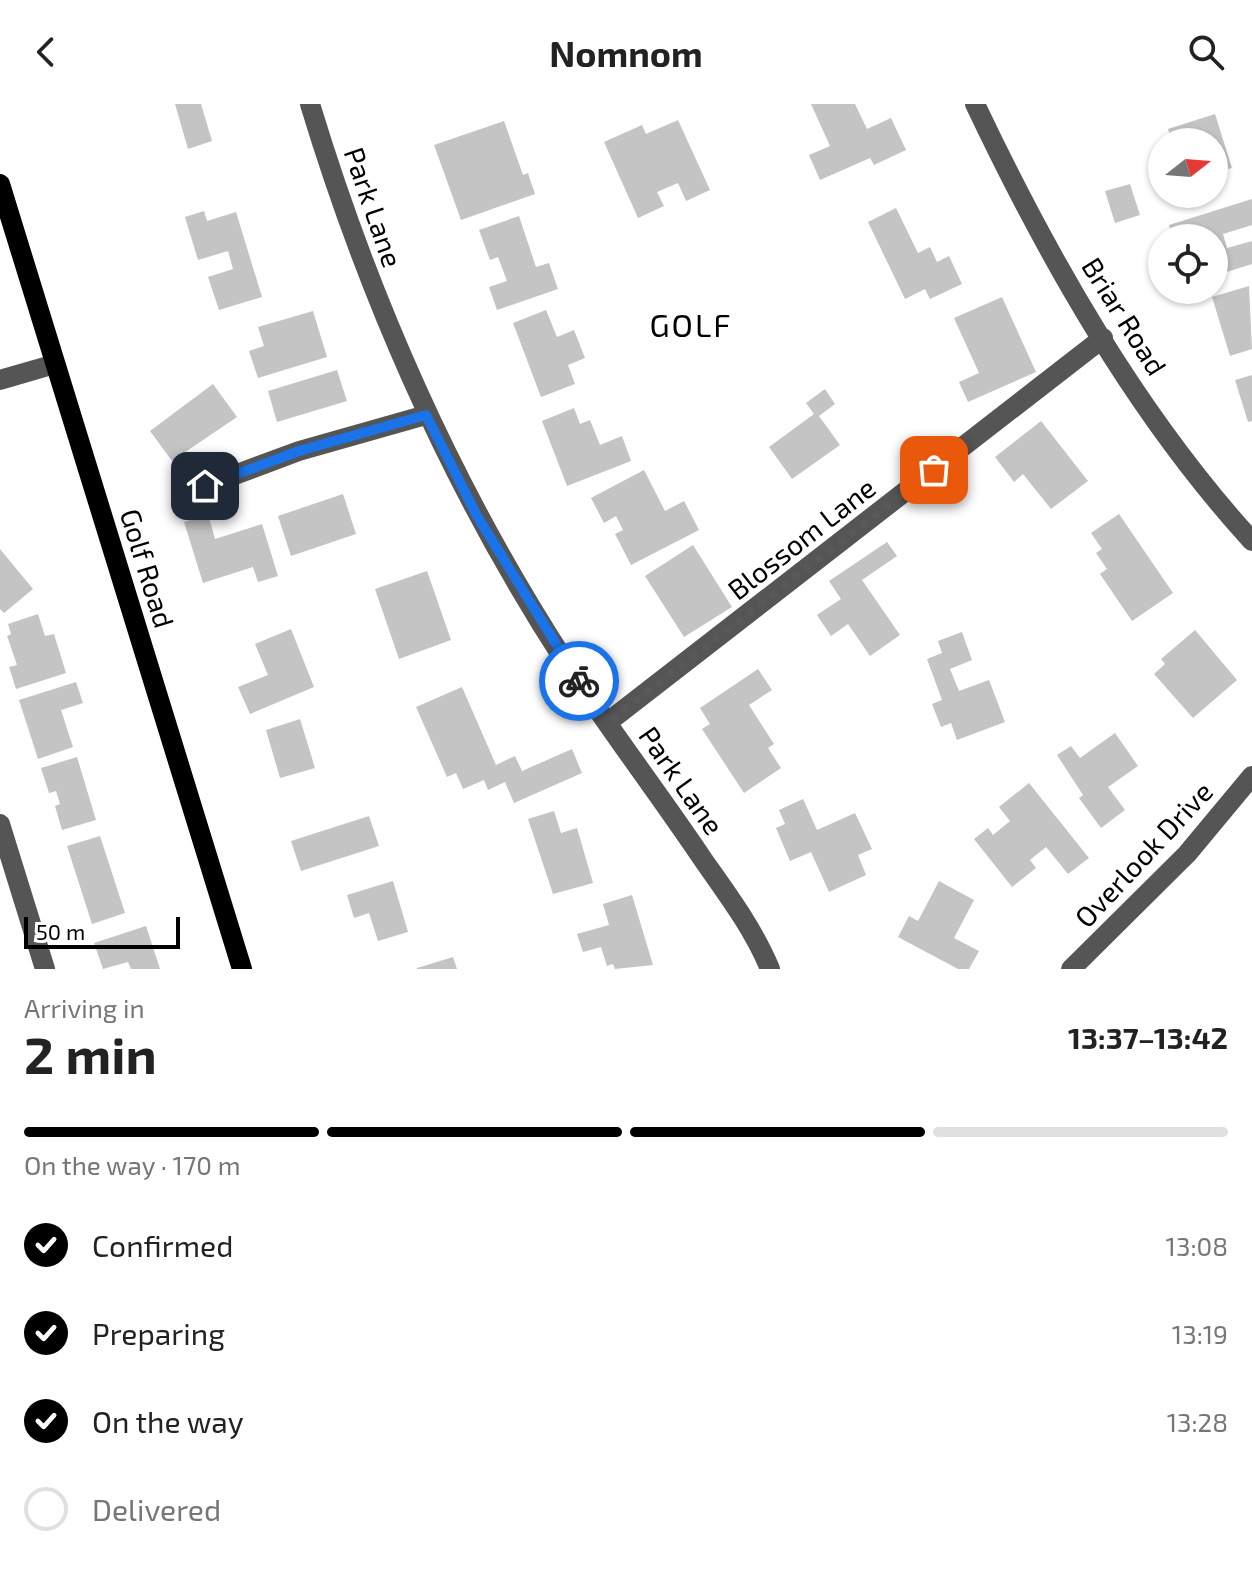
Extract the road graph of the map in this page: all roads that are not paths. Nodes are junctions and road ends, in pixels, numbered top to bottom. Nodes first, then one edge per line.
1 (310, 104) edge
2 (975, 104) edge
3 (0, 184) edge
4 (1103, 338) junction
5 (55, 364) junction
6 (0, 380) edge
7 (426, 415) junction
8 (205, 486) dead end
9 (1252, 541) edge
10 (608, 722) junction
11 (1252, 776) edge
12 (0, 824) edge
13 (45, 969) edge
14 (242, 969) edge
15 (770, 969) edge
16 (1071, 969) edge

1 - 7 street, Park Lane
2 - 4 street, Briar Road
3 - 5 main road, Golf Road
4 - 9 street, Briar Road
4 - 10 street, Blossom Lane
5 - 6 street
5 - 14 main road, Golf Road
7 - 8 street
7 - 10 street, Park Lane
10 - 15 street, Park Lane
11 - 16 street, Overlook Drive
12 - 13 street

